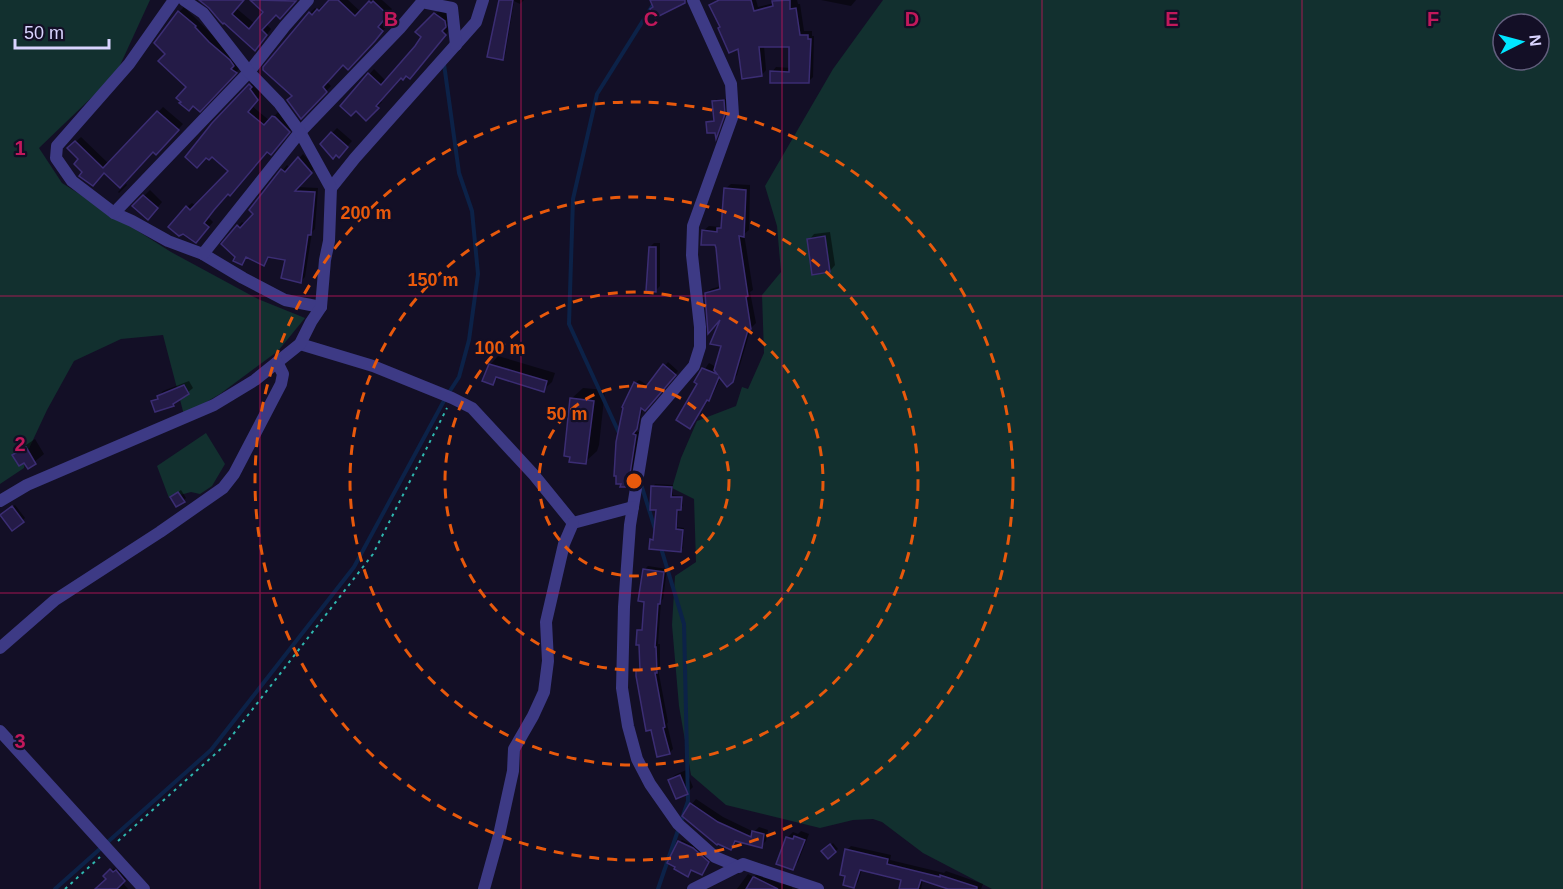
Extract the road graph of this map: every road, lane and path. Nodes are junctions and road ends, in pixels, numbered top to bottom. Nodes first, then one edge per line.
1 (174, 0) edge
2 (308, 0) edge
3 (483, 0) edge
4 (693, 0) edge
5 (188, 1) edge
6 (456, 45) junction
7 (249, 72) junction
8 (300, 132) junction
9 (331, 188) junction
10 (114, 213) junction
11 (203, 254) junction
12 (321, 307) junction
13 (300, 344) junction
14 (277, 362) junction
15 (452, 398) junction
16 (0, 501) edge
17 (633, 507) junction
18 (573, 523) junction
19 (0, 648) edge
20 (0, 731) edge
21 (108, 850) junction
22 (739, 867) junction
23 (65, 889) edge
24 (144, 889) edge
25 (484, 889) edge
26 (693, 889) edge
27 (818, 889) edge

1 - 10 street
2 - 7 street
3 - 6 street
4 - 17 street
5 - 7 street
6 - 8 street
6 - 9 street
7 - 8 street
7 - 10 street
8 - 9 street
8 - 11 street
9 - 12 street
10 - 11 street
11 - 12 street
12 - 13 street
13 - 14 street
13 - 15 street
14 - 16 street
14 - 19 street
15 - 18 street
15 - 21 path
17 - 18 street
17 - 22 street
18 - 25 street
20 - 21 street
21 - 23 path
21 - 24 street
22 - 26 street
22 - 27 street

